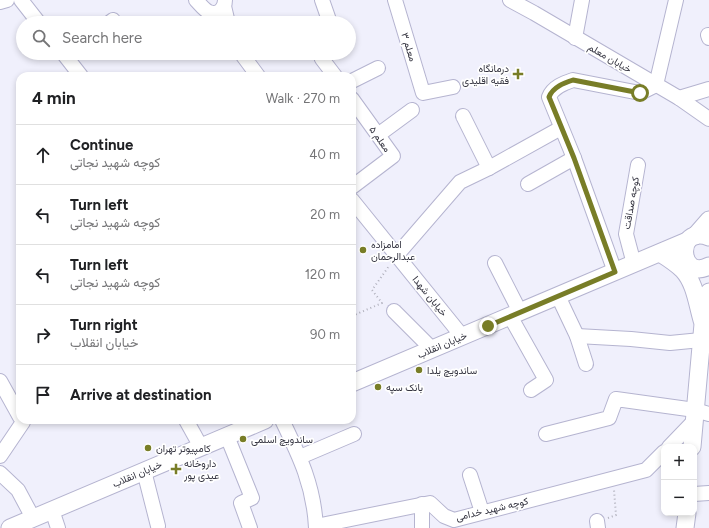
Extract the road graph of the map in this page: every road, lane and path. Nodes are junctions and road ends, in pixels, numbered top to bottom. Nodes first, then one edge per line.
1 (7, 0) edge
2 (21, 0) edge
3 (322, 0) edge
4 (395, 0) edge
5 (510, 0) edge
6 (582, 0) edge
7 (676, 0) edge
8 (0, 2) edge
9 (227, 2) edge
10 (201, 3) edge
11 (535, 6) edge
12 (34, 16) edge
13 (228, 16) edge
14 (328, 16) edge
15 (576, 38) junction
16 (68, 60) edge
17 (246, 60) edge
18 (323, 60) edge
19 (378, 68) dead end
20 (78, 72) edge
21 (255, 72) edge
22 (332, 72) edge
23 (356, 79) edge
24 (656, 85) junction
25 (453, 87) dead end
26 (709, 89) edge
27 (679, 98) junction
28 (356, 106) edge
29 (412, 110) dead end
30 (463, 116) dead end
31 (709, 119) edge
32 (561, 128) junction
33 (378, 136) junction
34 (574, 158) junction
35 (638, 165) dead end
36 (489, 168) junction
37 (528, 184) dead end
38 (356, 185) edge
39 (356, 205) edge
40 (709, 220) edge
41 (697, 238) edge
42 (660, 253) junction
43 (396, 256) junction
44 (495, 263) dead end
45 (634, 264) junction
46 (709, 266) edge
47 (615, 272) junction
48 (709, 292) edge
49 (558, 296) junction
50 (394, 311) dead end
51 (356, 314) edge
52 (515, 314) junction
53 (702, 332) junction
54 (462, 336) junction
55 (577, 336) junction
56 (432, 349) junction
57 (586, 364) dead end
58 (0, 381) edge
59 (356, 381) edge
60 (531, 390) dead end
61 (16, 408) edge
62 (700, 415) edge
63 (20, 424) edge
64 (188, 424) edge
65 (251, 424) edge
66 (284, 424) edge
67 (354, 434) dead end
68 (546, 434) dead end
69 (227, 436) junction
70 (672, 444) edge
71 (693, 444) edge
72 (201, 447) junction
73 (661, 455) edge
74 (0, 456) edge
75 (300, 457) junction
76 (144, 471) junction
77 (0, 473) edge
78 (470, 475) dead end
79 (612, 479) junction
80 (709, 493) edge
81 (697, 494) edge
82 (422, 504) junction
83 (52, 510) junction
84 (482, 512) junction
85 (687, 516) edge
86 (33, 518) junction
87 (598, 525) edge
88 (158, 526) dead end
89 (316, 527) edge
90 (10, 528) edge
91 (58, 528) edge
92 (250, 528) edge
93 (422, 528) edge
94 (685, 528) edge

1 - 8 street
2 - 12 street
3 - 14 street
4 - 25 street, معلم ۳
5 - 11 street, خیابان معلم
6 - 15 street
7 - 24 street
9 - 10 street
9 - 13 street
11 - 15 street, خیابان معلم
15 - 24 street, خیابان معلم
16 - 20 street
17 - 21 street
18 - 22 street
19 - 23 street
24 - 27 street, خیابان معلم
24 - 32 street
26 - 27 street
27 - 31 street, خیابان معلم
28 - 33 street, معلم ۵
29 - 33 street
30 - 36 street
32 - 34 street
32 - 36 street
33 - 38 street, معلم ۵
34 - 37 street
34 - 47 street
35 - 45 street, کوچه صداقت
36 - 43 street
39 - 43 street, خیابان شهدا
40 - 41 main road
41 - 42 main road, خیابان انقلاب
41 - 46 main road
42 - 45 main road, خیابان انقلاب
42 - 53 main road
43 - 51 path
43 - 54 street, خیابان شهدا
44 - 52 street
45 - 47 main road, خیابان انقلاب
47 - 49 main road, خیابان انقلاب
48 - 53 main road
49 - 52 main road, خیابان انقلاب
49 - 55 street
50 - 56 street
52 - 54 main road, خیابان انقلاب
52 - 60 street
53 - 55 street
53 - 62 main road
54 - 56 main road, خیابان انقلاب
55 - 57 street
56 - 59 main road, خیابان انقلاب
58 - 61 street
62 - 68 street
62 - 70 street
62 - 71 main road
63 - 74 street
64 - 72 street
65 - 69 main road, خیابان انقلاب
66 - 75 street
67 - 75 street
69 - 72 main road, خیابان انقلاب
69 - 92 street
72 - 76 main road, خیابان انقلاب
73 - 79 street, کوچه شهید خدامی
75 - 89 street
76 - 83 main road, خیابان انقلاب
76 - 88 street
77 - 86 street
78 - 84 street
79 - 84 street, کوچه شهید خدامی
79 - 87 path
80 - 81 street
82 - 84 street, کوچه شهید خدامی
82 - 89 street
82 - 93 street
83 - 86 main road, خیابان انقلاب
83 - 91 street
85 - 94 main road
86 - 90 main road, خیابان انقلاب

